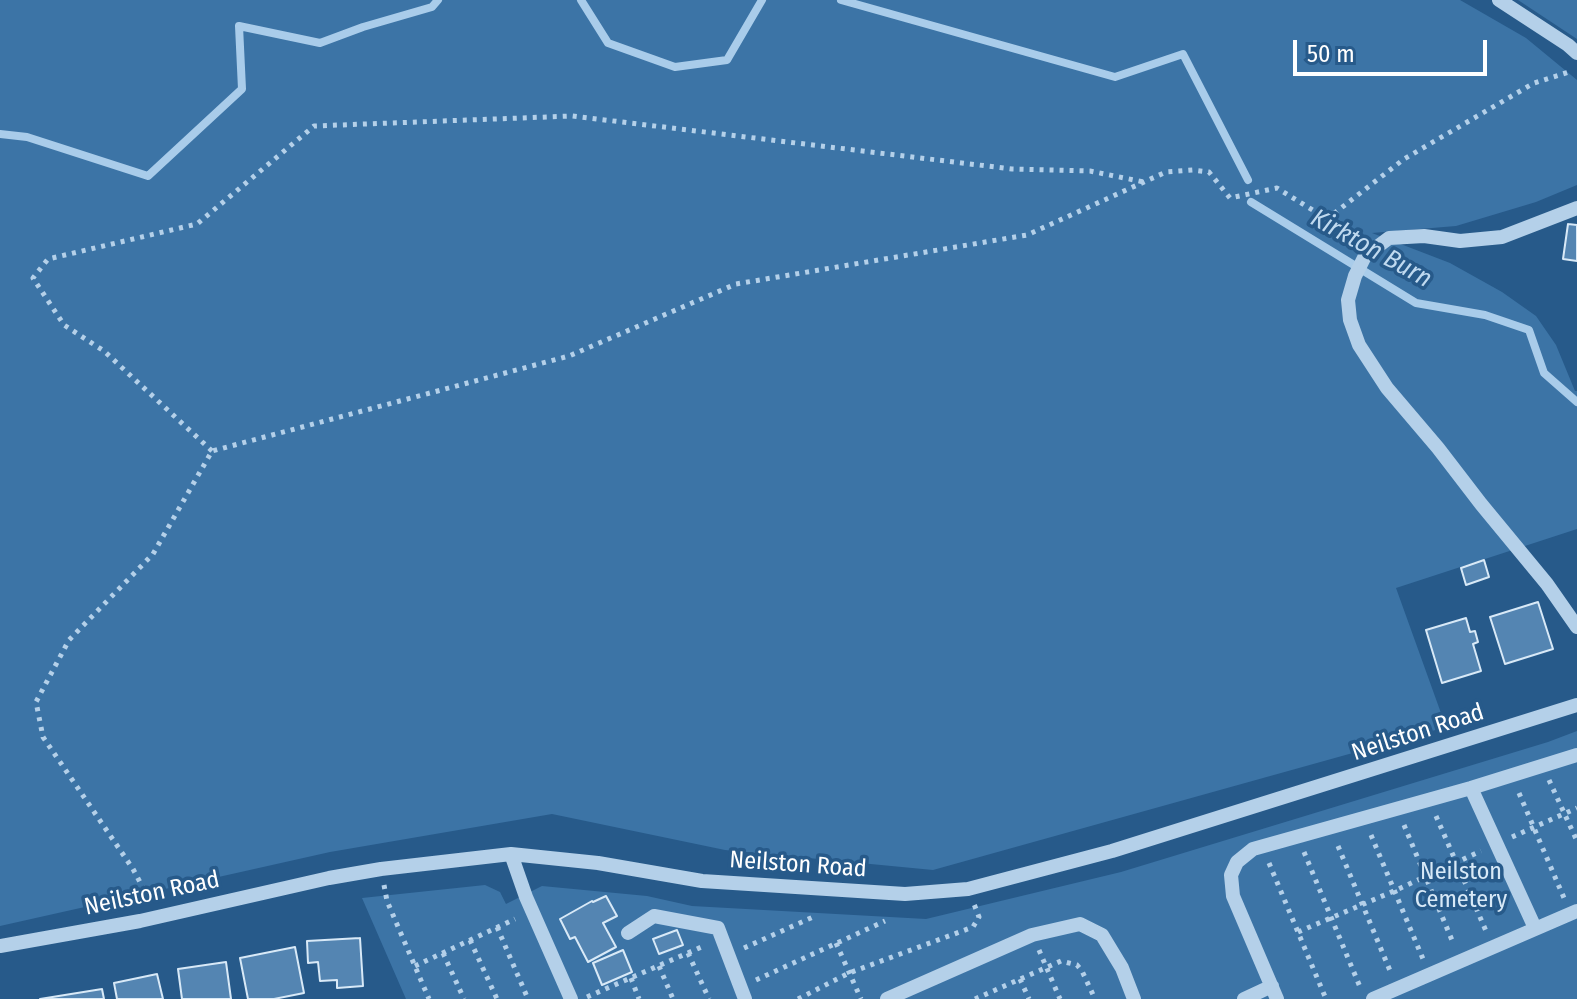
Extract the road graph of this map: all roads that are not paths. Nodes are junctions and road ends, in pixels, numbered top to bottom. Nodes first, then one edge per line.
1 (1499, 0) edge
2 (1577, 53) edge
3 (1577, 208) edge
4 (1577, 627) edge
5 (1577, 705) edge
6 (1577, 755) edge
7 (1471, 788) junction
8 (511, 854) junction
9 (1574, 912) edge
10 (1535, 928) junction
11 (628, 933) dead end
12 (0, 946) edge
13 (1274, 992) edge
14 (743, 993) edge
15 (571, 999) edge
16 (887, 999) edge
17 (1134, 999) edge
18 (1244, 999) edge
19 (1373, 999) edge

1 - 2 street
3 - 4 street
5 - 8 street, Neilston Road
6 - 7 street
7 - 10 street
7 - 13 street
8 - 12 street, Neilston Road
8 - 15 street
9 - 10 street
10 - 19 street
11 - 14 street
13 - 18 street
16 - 17 street

